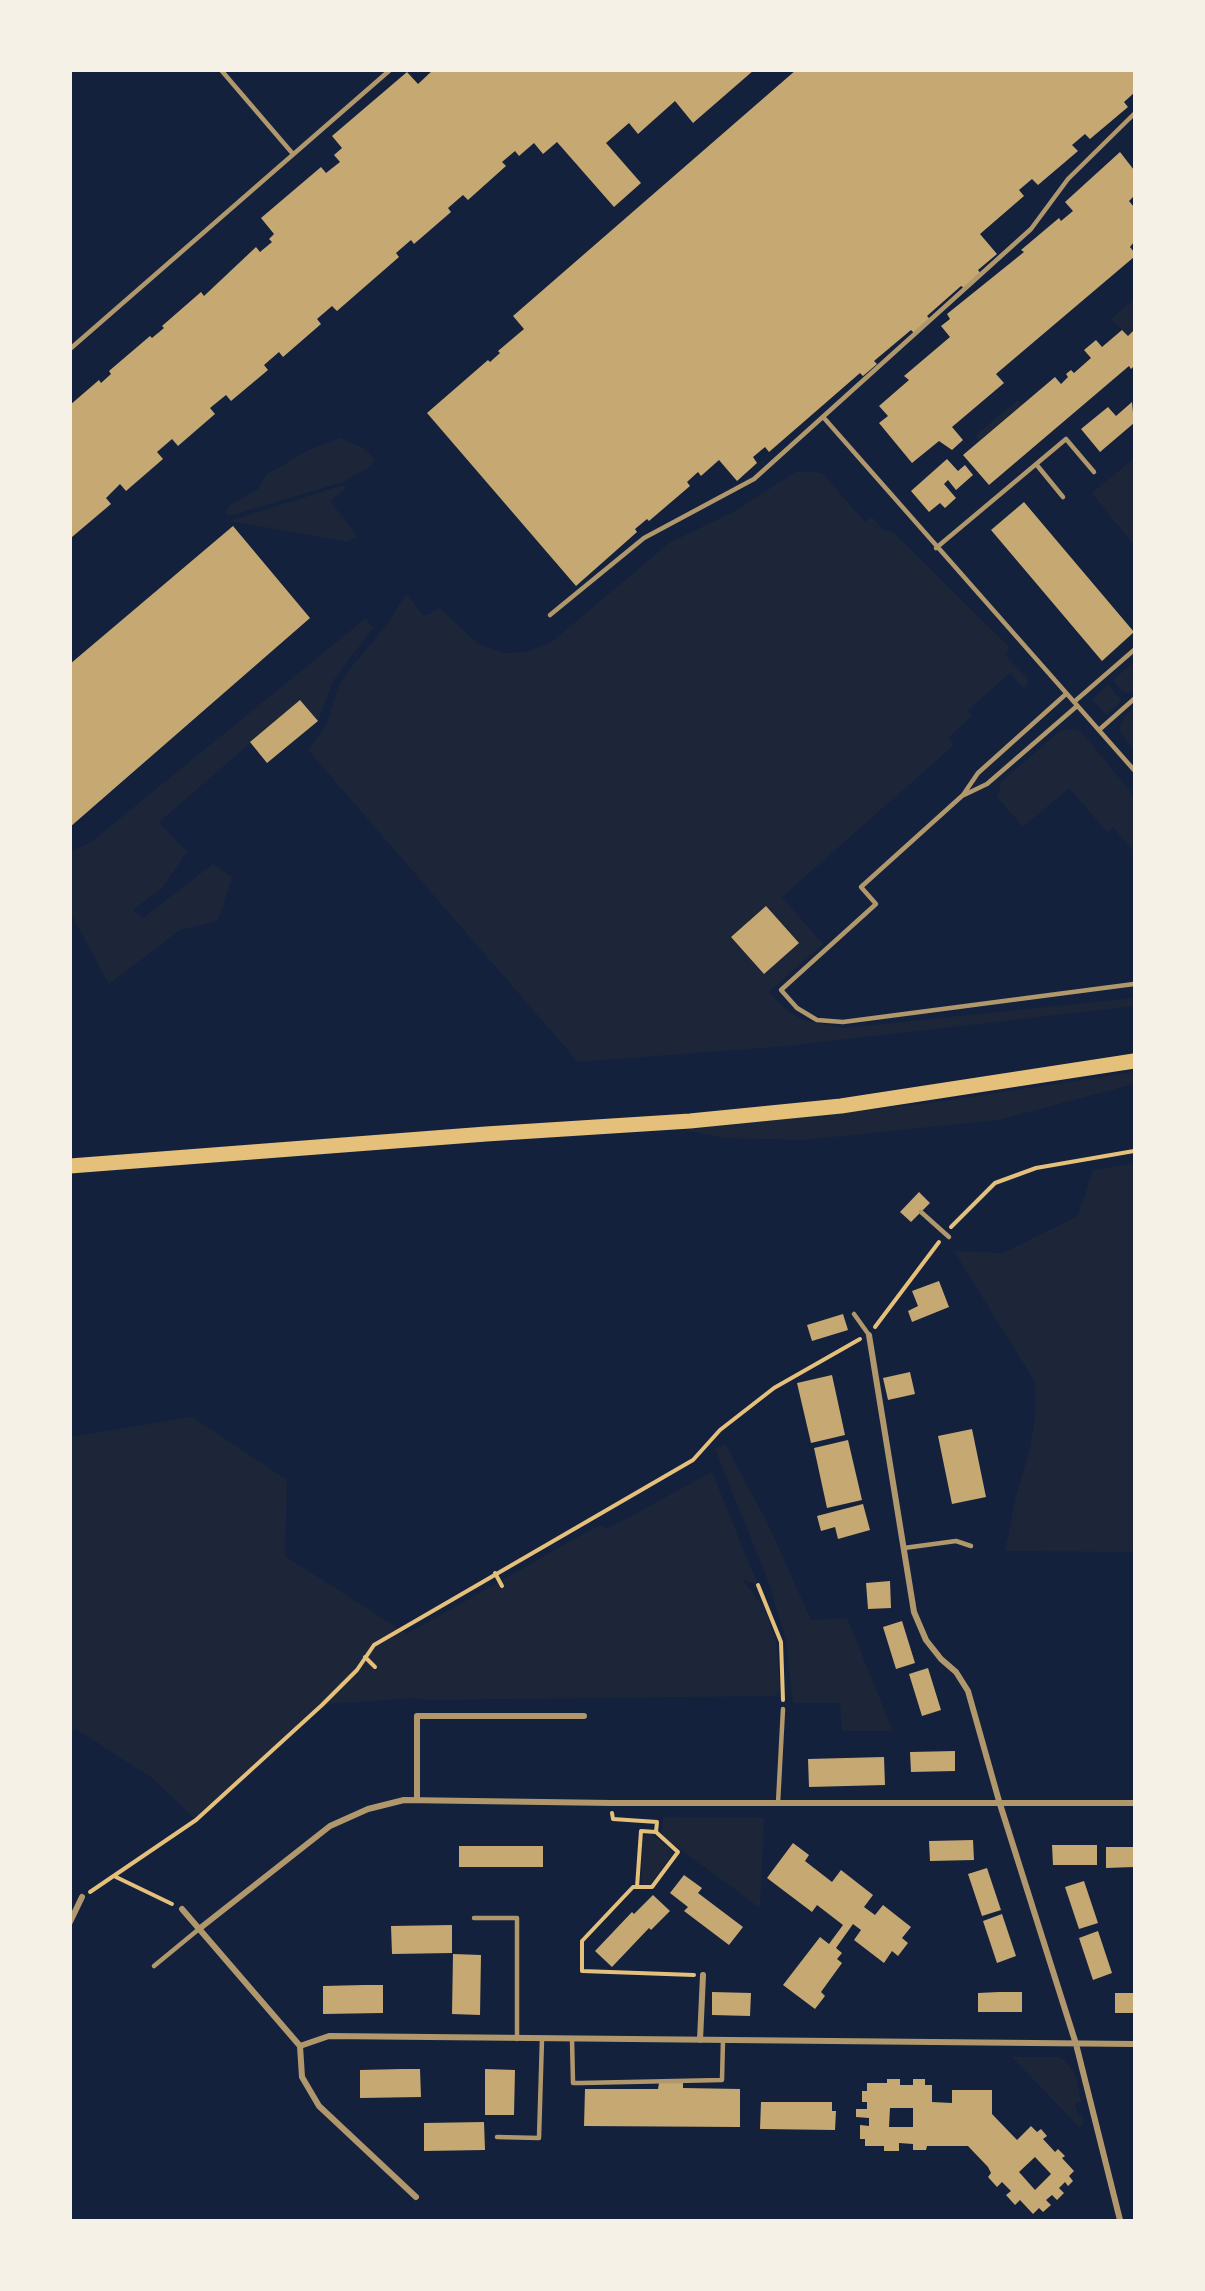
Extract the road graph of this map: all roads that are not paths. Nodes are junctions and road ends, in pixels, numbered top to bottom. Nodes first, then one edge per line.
1 (221, 70) edge
2 (390, 70) edge
3 (1134, 116) edge
4 (293, 154) junction
5 (70, 349) edge
6 (825, 418) junction
7 (1036, 465) junction
8 (1094, 472) dead end
9 (1063, 497) dead end
10 (936, 548) junction
11 (550, 615) dead end
12 (1134, 650) edge
13 (1066, 694) junction
14 (1134, 699) edge
15 (1075, 704) junction
16 (1098, 730) junction
17 (1134, 770) edge
18 (963, 795) junction
19 (1134, 984) edge
20 (1134, 1061) edge
21 (70, 1166) edge
22 (921, 1212) dead end
23 (947, 1236) road end
24 (854, 1314) dead end
25 (869, 1335) joint
26 (971, 1546) dead end
27 (904, 1548) junction
28 (783, 1709) road end
29 (584, 1716) dead end
30 (417, 1800) junction
31 (999, 1801) junction
32 (778, 1803) junction
33 (1134, 1803) edge
34 (82, 1897) road end
35 (182, 1909) road end
36 (474, 1918) dead end
37 (70, 1922) edge
38 (199, 1929) junction
39 (154, 1966) dead end
40 (702, 1975) road end
41 (517, 2039) junction
42 (542, 2039) junction
43 (572, 2039) junction
44 (700, 2040) junction
45 (723, 2040) junction
46 (1076, 2044) junction
47 (1134, 2044) edge
48 (300, 2046) junction
49 (497, 2137) dead end
50 (416, 2197) dead end
51 (1120, 2220) edge

1 - 4 lane
2 - 4 lane
3 - 6 lane
4 - 5 lane
6 - 10 lane
6 - 11 lane
7 - 8 lane
7 - 9 lane
7 - 10 lane
10 - 13 lane
12 - 15 lane
13 - 15 lane
13 - 18 lane
14 - 16 lane
15 - 16 lane
15 - 18 lane
16 - 17 lane
18 - 19 lane
20 - 21 main road
22 - 23 lane
24 - 25 lane
25 - 27 street
26 - 27 lane
27 - 31 street
28 - 32 lane
29 - 30 street
30 - 32 street
30 - 38 street
31 - 32 street
31 - 33 street
31 - 46 street
34 - 37 street
35 - 38 street
36 - 41 lane
38 - 39 lane
38 - 48 street
40 - 44 street
41 - 42 street
41 - 48 street
42 - 43 street
42 - 49 lane
43 - 44 street
43 - 45 lane
44 - 45 street
45 - 46 street
46 - 47 street
46 - 51 street
48 - 50 street

